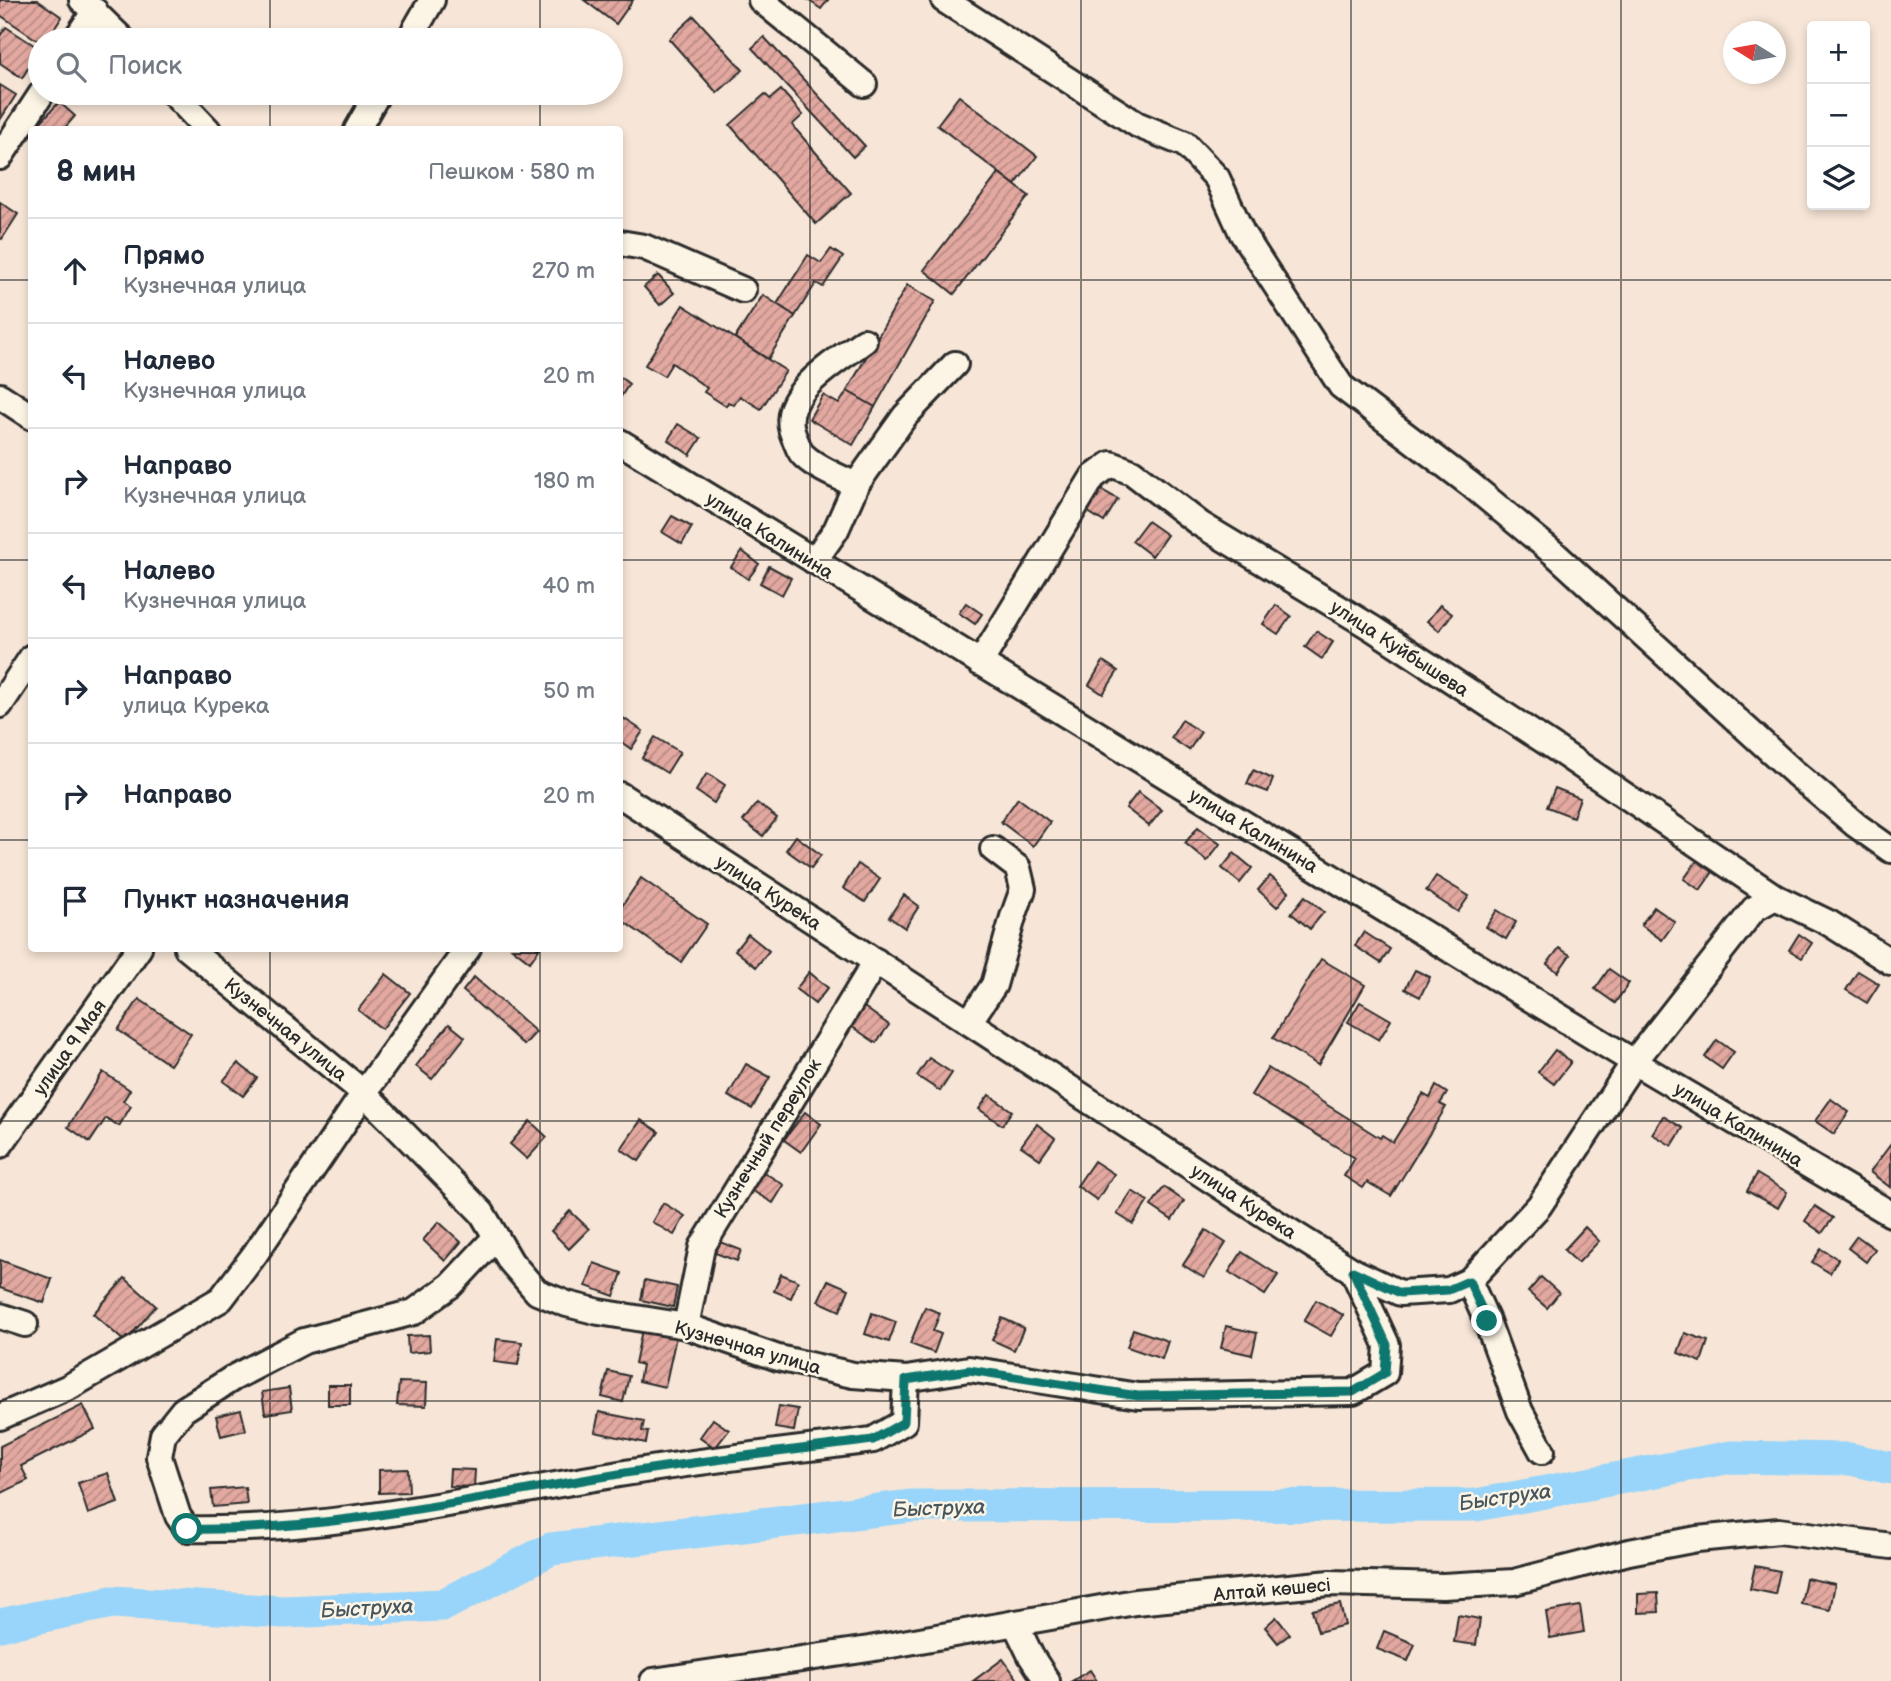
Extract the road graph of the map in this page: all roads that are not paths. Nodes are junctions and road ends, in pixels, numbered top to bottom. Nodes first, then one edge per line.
1 (432, 0) edge
2 (761, 0) edge
3 (944, 0) edge
4 (88, 5) edge
5 (79, 28) edge
6 (111, 28) edge
7 (416, 28) edge
8 (864, 84) dead end
9 (33, 105) edge
10 (184, 105) edge
11 (371, 105) edge
12 (204, 126) edge
13 (359, 126) edge
14 (0, 157) edge
15 (623, 244) edge
16 (743, 290) dead end
17 (864, 341) dead end
18 (955, 364) dead end
19 (0, 396) edge
20 (28, 414) edge
21 (623, 444) edge
22 (856, 485) junction
23 (814, 561) junction
24 (28, 663) edge
25 (980, 663) junction
26 (0, 705) edge
27 (623, 797) edge
28 (993, 849) dead end
29 (1891, 850) edge
30 (1775, 897) junction
31 (136, 952) edge
32 (192, 952) edge
33 (465, 952) edge
34 (876, 961) junction
35 (1891, 962) edge
36 (969, 1022) junction
37 (1634, 1062) junction
38 (364, 1093) junction
39 (0, 1145) edge
40 (1891, 1214) edge
41 (496, 1237) junction
42 (1353, 1271) junction
43 (1469, 1281) junction
44 (0, 1317) edge
45 (25, 1324) dead end
46 (686, 1326) junction
47 (906, 1380) junction
48 (0, 1417) edge
49 (1542, 1451) dead end
50 (1891, 1546) edge
51 (1015, 1623) junction
52 (684, 1679) edge
53 (653, 1681) edge
54 (1047, 1681) edge

1 - 7 street
2 - 8 street
3 - 29 street
4 - 5 street
4 - 6 street
9 - 14 street
10 - 12 street
11 - 13 street
15 - 16 street
17 - 22 street
18 - 22 street
19 - 20 street
21 - 23 street, улица Калинина
22 - 23 street
23 - 25 street, улица Калинина
24 - 26 street
25 - 30 street, улица Куйбышева
25 - 37 street, улица Калинина
27 - 34 street, улица Курека
28 - 36 street
30 - 35 street, улица Куйбышева
30 - 37 street
31 - 39 street, улица 9 Мая
32 - 38 street, Кузнечная улица
33 - 38 street
34 - 36 street, улица Курека
34 - 46 street, Кузнечный переулок
36 - 42 street, улица Курека
37 - 40 street, улица Калинина
37 - 43 street
38 - 41 street, Кузнечная улица
38 - 48 street
41 - 46 street, Кузнечная улица
41 - 47 street
42 - 43 street, улица Курека
42 - 47 street, Кузнечная улица
43 - 49 street
44 - 45 street
46 - 47 street, Кузнечная улица
50 - 51 street, Алтай көшесі
51 - 52 street, Алтай көшесі
51 - 54 street
52 - 53 street, Алтай көшесі

